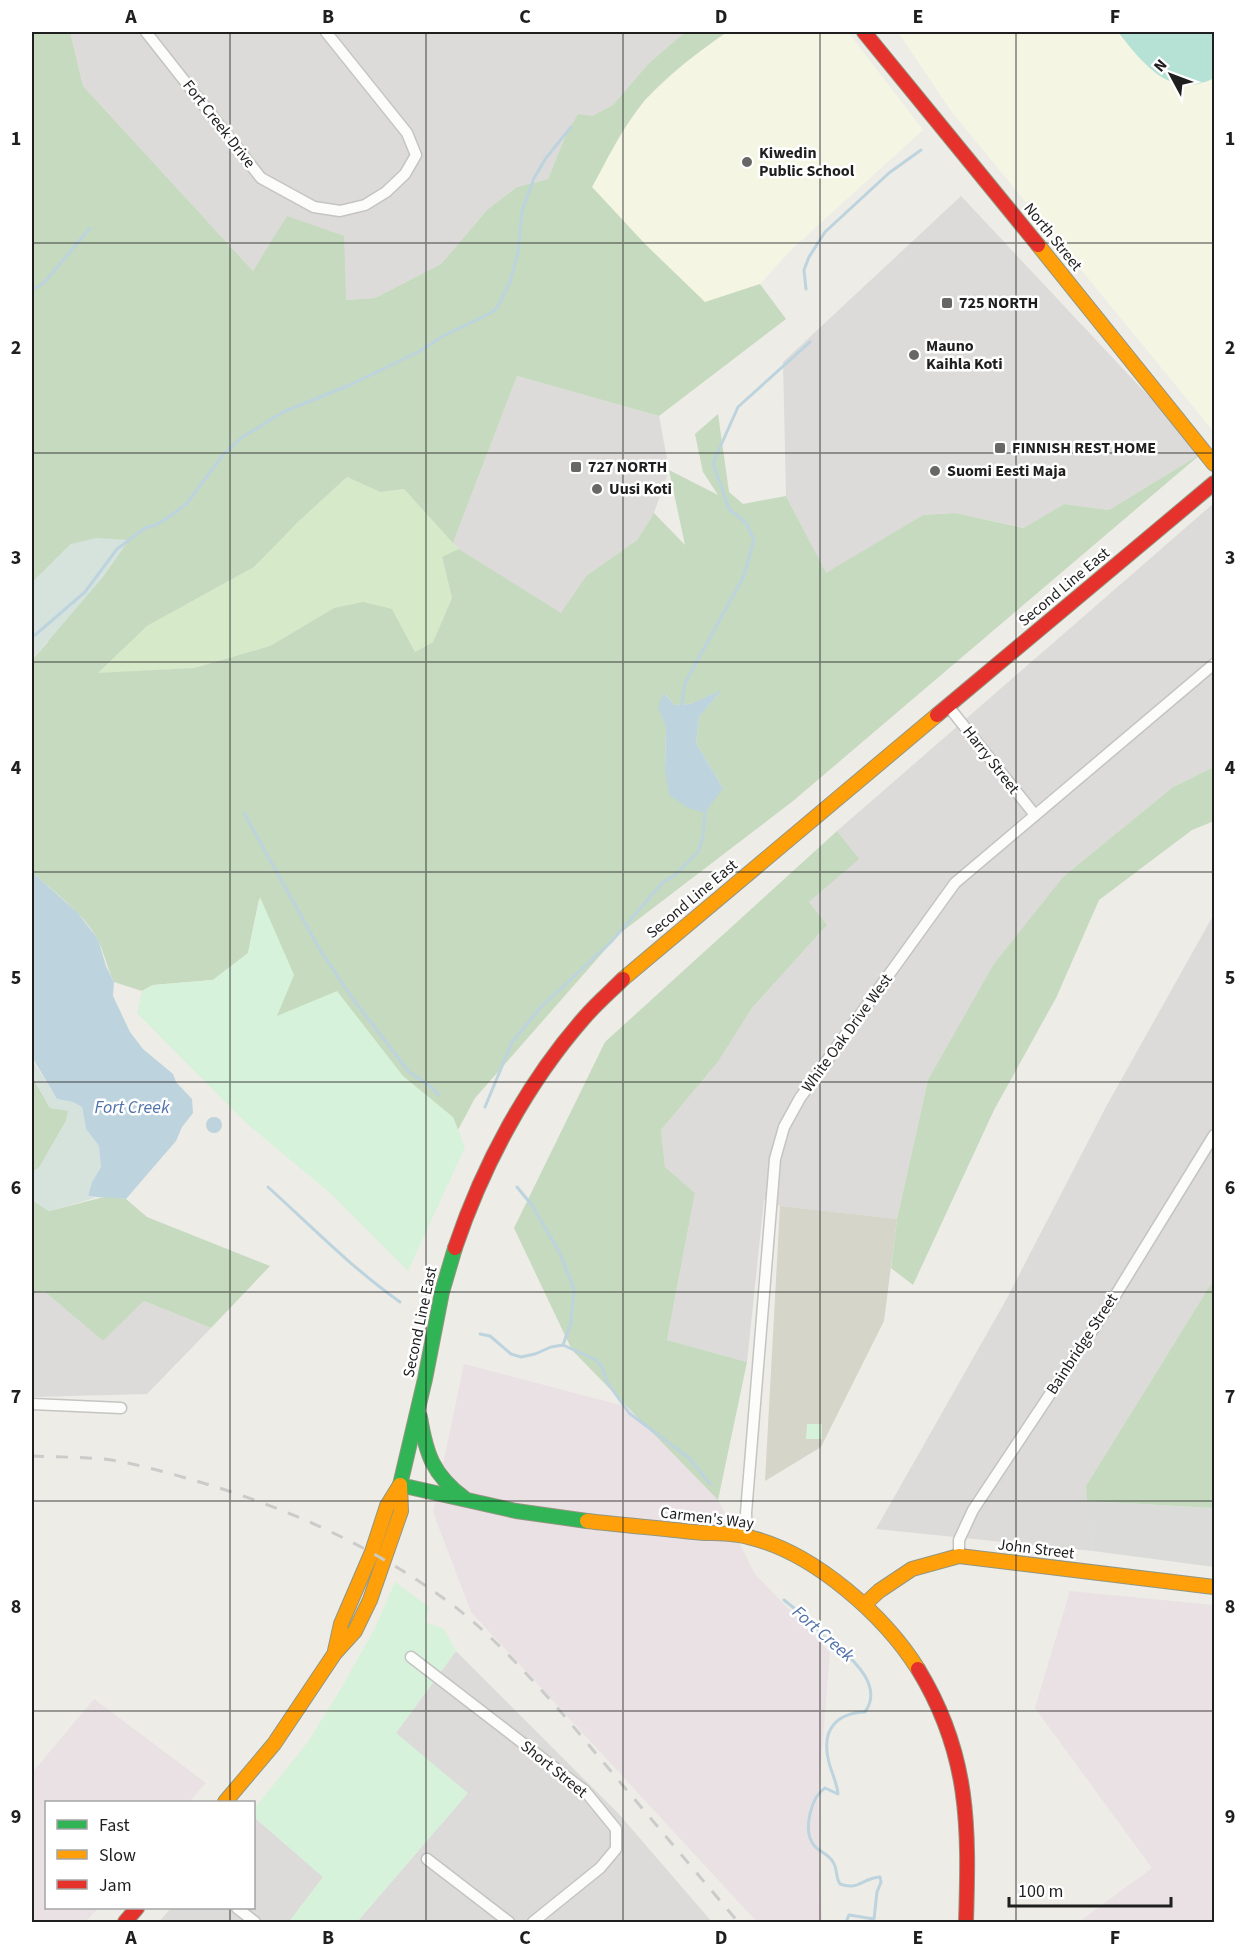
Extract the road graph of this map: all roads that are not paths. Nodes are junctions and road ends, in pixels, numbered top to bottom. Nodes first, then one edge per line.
1 (146, 32) edge
2 (326, 32) edge
3 (864, 32) edge
4 (1215, 464) edge
5 (1215, 483) edge
6 (1215, 664) edge
7 (948, 706) junction
8 (1035, 815) junction
9 (1215, 1135) edge
10 (32, 1404) edge
11 (121, 1408) dead end
12 (418, 1408) junction
13 (399, 1485) junction
14 (472, 1503) junction
15 (747, 1536) junction
16 (959, 1556) junction
17 (1215, 1587) edge
18 (865, 1604) junction
19 (411, 1657) dead end
20 (227, 1801) edge
21 (427, 1859) dead end
22 (137, 1909) edge
23 (238, 1909) edge
24 (125, 1923) edge
25 (255, 1923) edge
26 (510, 1923) edge
27 (533, 1923) edge
28 (966, 1923) edge

1 - 2 street, Fort Creek Drive
3 - 4 main road, North Street
5 - 7 main road, Second Line East
6 - 8 street, White Oak Drive West
7 - 8 street, Harry Street
7 - 12 main road, Second Line East
8 - 15 street, White Oak Drive West
9 - 16 street, Bainbridge Street
10 - 11 street
12 - 13 main road, Second Line East
12 - 14 main road
13 - 14 main road, Carmen's Way
13 - 20 main road, Second Line East
14 - 15 main road, Carmen's Way
15 - 18 main road, Carmen's Way
16 - 17 main road, John Street
16 - 18 main road, John Street
18 - 28 main road, Carmen's Way
19 - 27 street, Short Street
21 - 26 street
22 - 24 main road
23 - 25 street

